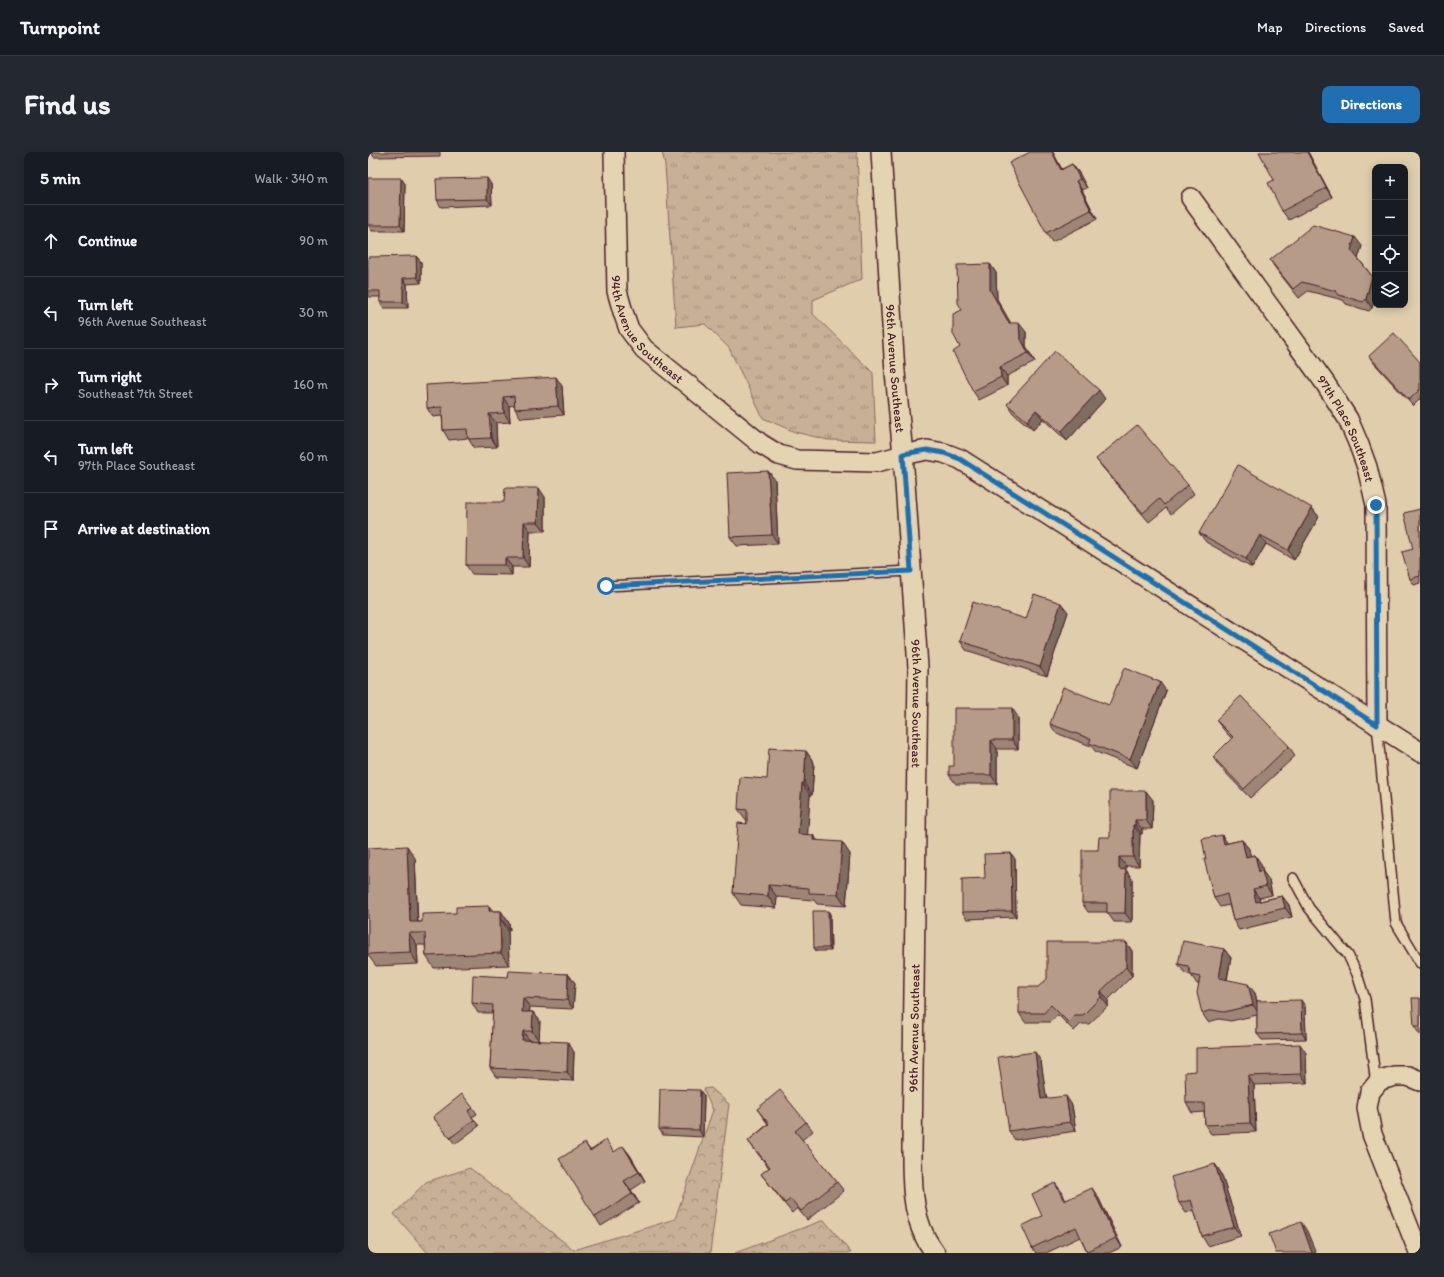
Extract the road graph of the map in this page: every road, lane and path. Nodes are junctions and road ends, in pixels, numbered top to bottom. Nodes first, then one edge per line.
1 (614, 152) edge
2 (881, 152) edge
3 (1191, 198) dead end
4 (903, 454) junction
5 (911, 571) junction
6 (606, 586) dead end
7 (1377, 725) junction
8 (1420, 752) edge
9 (1293, 878) dead end
10 (1420, 963) edge
11 (1420, 1081) edge
12 (1376, 1085) junction
13 (935, 1253) edge
14 (1419, 1253) edge

1 - 4 street, 94th Avenue Southeast
2 - 4 street, 96th Avenue Southeast
3 - 7 street, 97th Place Southeast
4 - 5 street, 96th Avenue Southeast
4 - 7 street, 94th Avenue Southeast
5 - 6 lane
5 - 13 street, 96th Avenue Southeast
7 - 8 street, 94th Avenue Southeast
7 - 10 lane
9 - 12 lane
11 - 12 street
12 - 14 street

